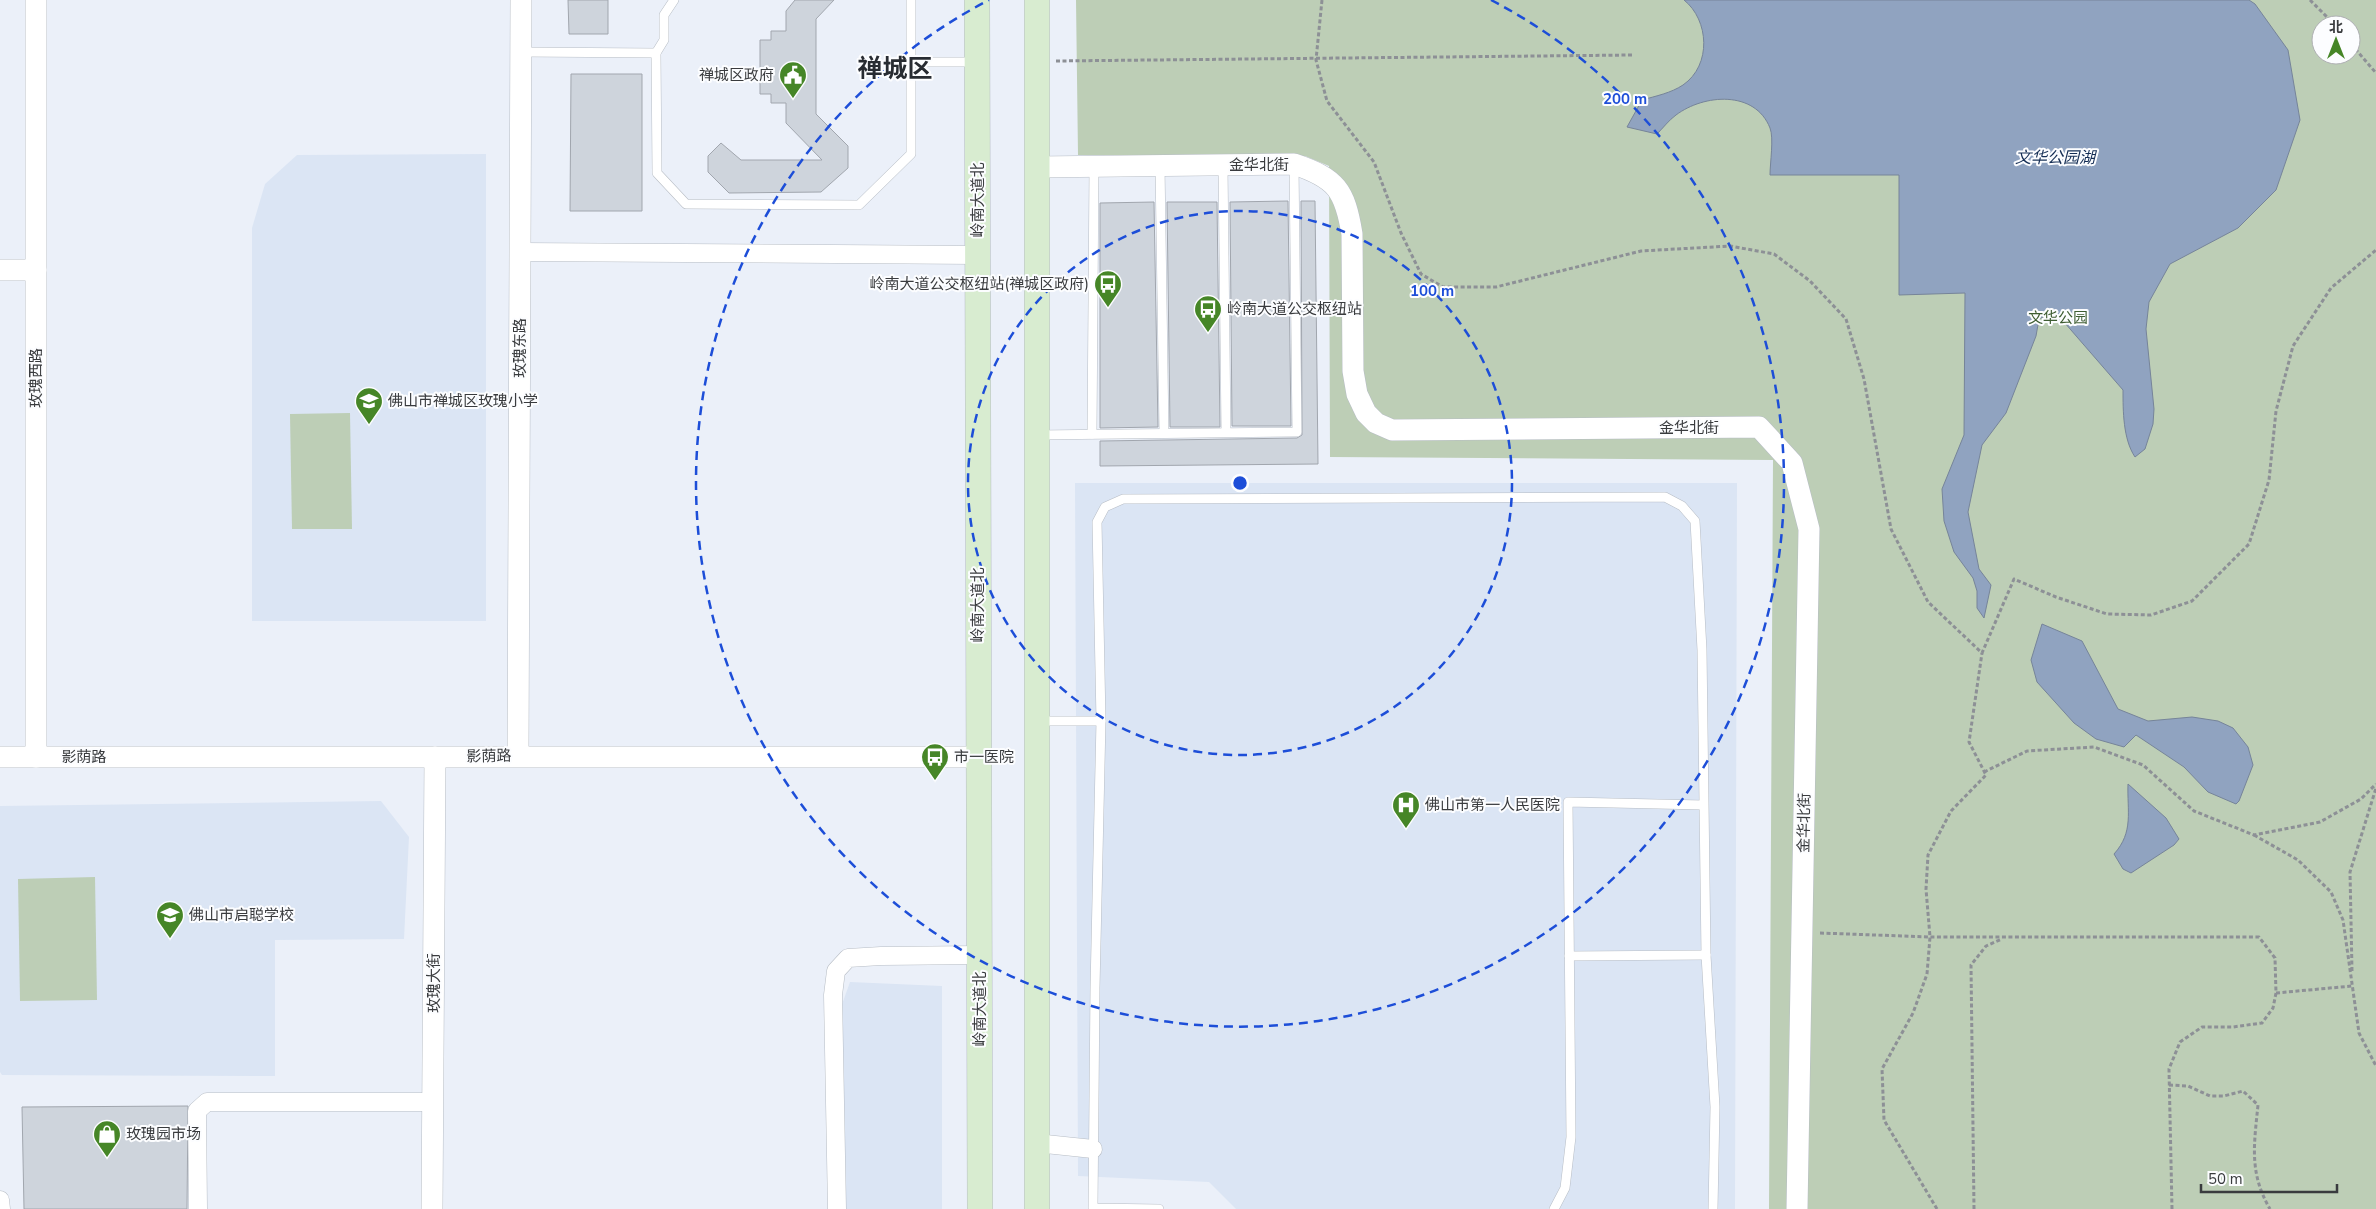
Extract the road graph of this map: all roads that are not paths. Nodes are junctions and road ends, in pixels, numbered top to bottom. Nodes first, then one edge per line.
1 (36, 0) edge
2 (522, 0) edge
3 (674, 0) edge
4 (911, 0) edge
5 (977, 0) edge
6 (1037, 0) edge
7 (521, 52) junction
8 (656, 53) junction
9 (911, 62) junction
10 (977, 62) junction
11 (1294, 164) junction
12 (1160, 165) junction
13 (1223, 165) junction
14 (1094, 166) junction
15 (1037, 167) junction
16 (520, 252) junction
17 (978, 255) junction
18 (0, 270) edge
19 (36, 270) junction
20 (1226, 432) junction
21 (1164, 433) junction
22 (1092, 434) junction
23 (1037, 435) junction
24 (1036, 721) junction
25 (1101, 721) junction
26 (518, 756) junction
27 (0, 757) edge
28 (36, 757) junction
29 (435, 757) junction
30 (979, 757) junction
31 (1702, 805) junction
32 (979, 955) junction
33 (1706, 955) junction
34 (1569, 956) junction
35 (433, 1102) junction
36 (1036, 1143) junction
37 (1093, 1149) junction
38 (0, 1200) edge
39 (1, 1209) edge
40 (198, 1209) edge
41 (432, 1209) edge
42 (837, 1209) edge
43 (980, 1209) edge
44 (1037, 1209) edge
45 (1159, 1209) edge
46 (1554, 1209) edge
47 (1713, 1209) edge
48 (1797, 1209) edge

1 - 19 street, 玫瑰西路
2 - 7 street, 玫瑰东路
3 - 8 lane
4 - 9 lane
5 - 10 main road, 岭南大道北
6 - 15 main road
7 - 8 lane
7 - 16 street, 玫瑰东路
8 - 9 lane
9 - 10 lane
10 - 17 main road, 岭南大道北
11 - 13 street, 金华北街
11 - 20 lane
11 - 48 street, 金华北街
12 - 13 street, 金华北街
12 - 14 street, 金华北街
12 - 21 lane
13 - 20 lane
14 - 15 street, 金华北街
14 - 22 lane
15 - 23 main road
16 - 17 street
16 - 26 street, 玫瑰东路
17 - 30 main road, 岭南大道北
18 - 19 street
19 - 28 street, 玫瑰西路
20 - 21 lane
21 - 22 lane
22 - 23 lane
23 - 24 main road
24 - 25 lane
24 - 36 main road
25 - 31 lane
25 - 37 lane
26 - 29 street, 影荫路
26 - 30 street, 影荫路
27 - 28 street, 影荫路
28 - 29 street, 影荫路
29 - 35 street, 玫瑰大街
30 - 32 main road, 岭南大道北
31 - 33 lane
31 - 34 lane
32 - 42 street
32 - 43 main road, 岭南大道北
33 - 34 lane
33 - 47 lane
34 - 46 lane
35 - 40 street
35 - 41 street, 玫瑰大街
36 - 37 street
36 - 44 main road
37 - 45 lane
38 - 39 street

